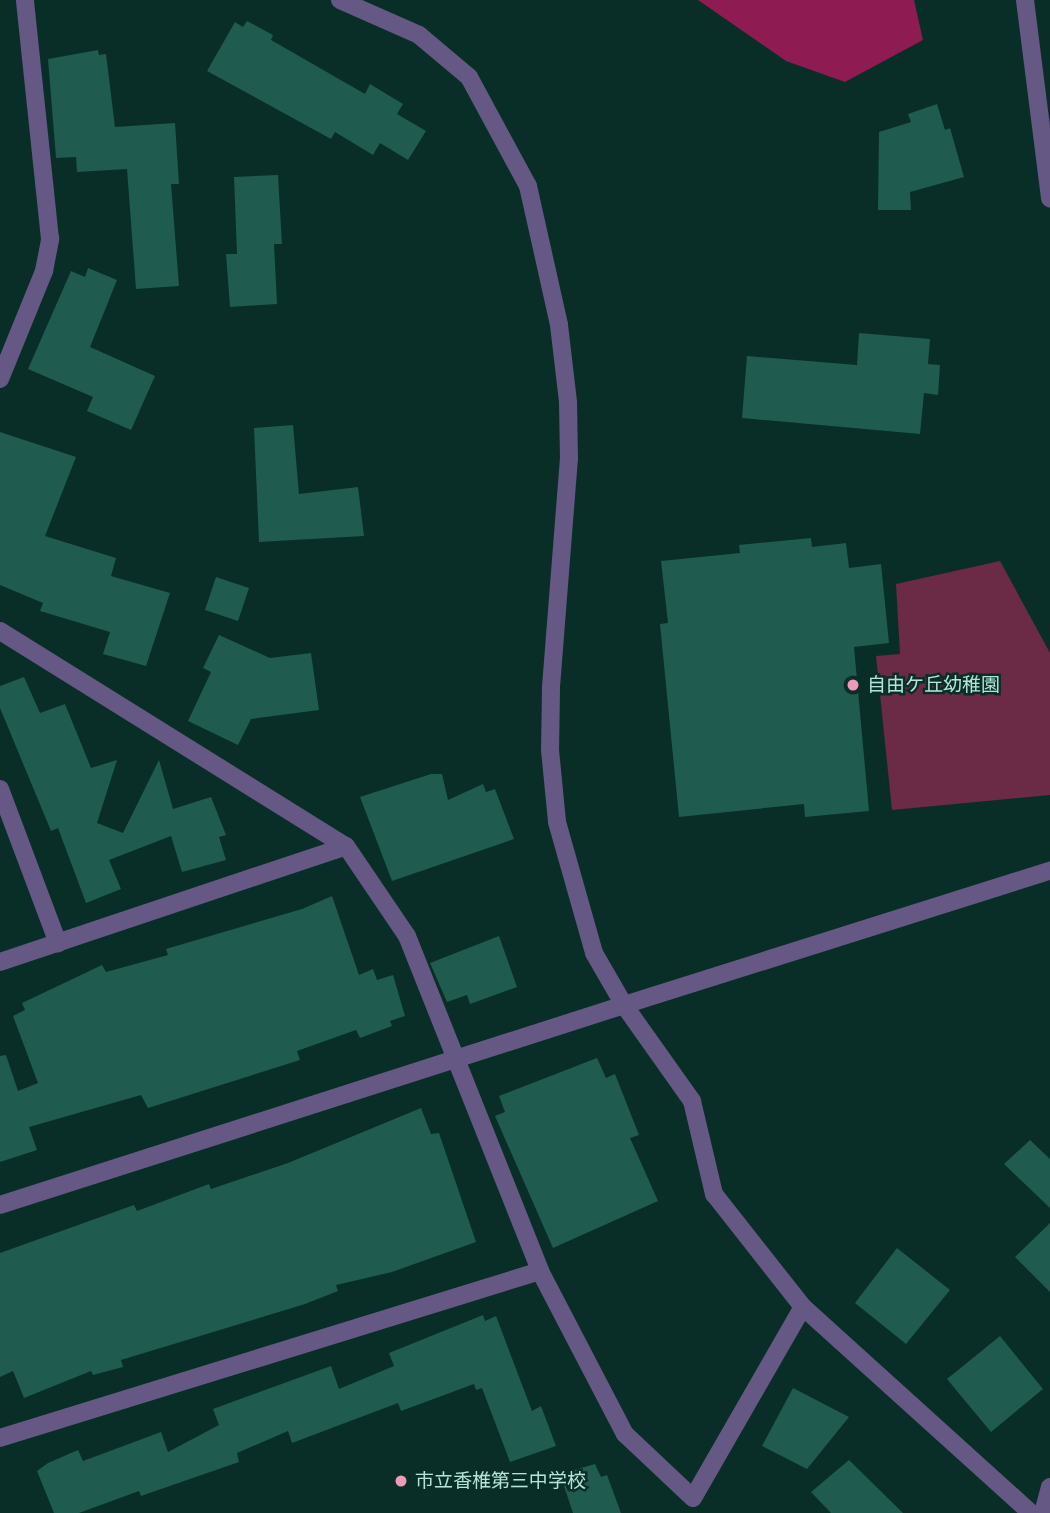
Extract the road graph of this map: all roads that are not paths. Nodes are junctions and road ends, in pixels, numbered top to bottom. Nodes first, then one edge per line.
1 (25, 0) edge
2 (340, 0) edge
3 (1025, 0) edge
4 (1050, 198) edge
5 (0, 379) edge
6 (0, 631) edge
7 (0, 789) edge
8 (346, 846) junction
9 (1050, 871) edge
10 (58, 943) junction
11 (0, 962) edge
12 (624, 1005) junction
13 (458, 1061) junction
14 (0, 1205) edge
15 (540, 1271) junction
16 (803, 1307) junction
17 (0, 1438) edge
18 (1050, 1488) edge
19 (1031, 1513) edge
20 (1043, 1513) edge

1 - 5 street
2 - 12 street
3 - 4 street
6 - 8 street
7 - 10 street
8 - 10 street
8 - 13 street
9 - 12 street
10 - 11 street
12 - 13 street
12 - 16 street
13 - 14 street
13 - 15 street
15 - 16 street
15 - 17 street
16 - 19 street
18 - 20 street

